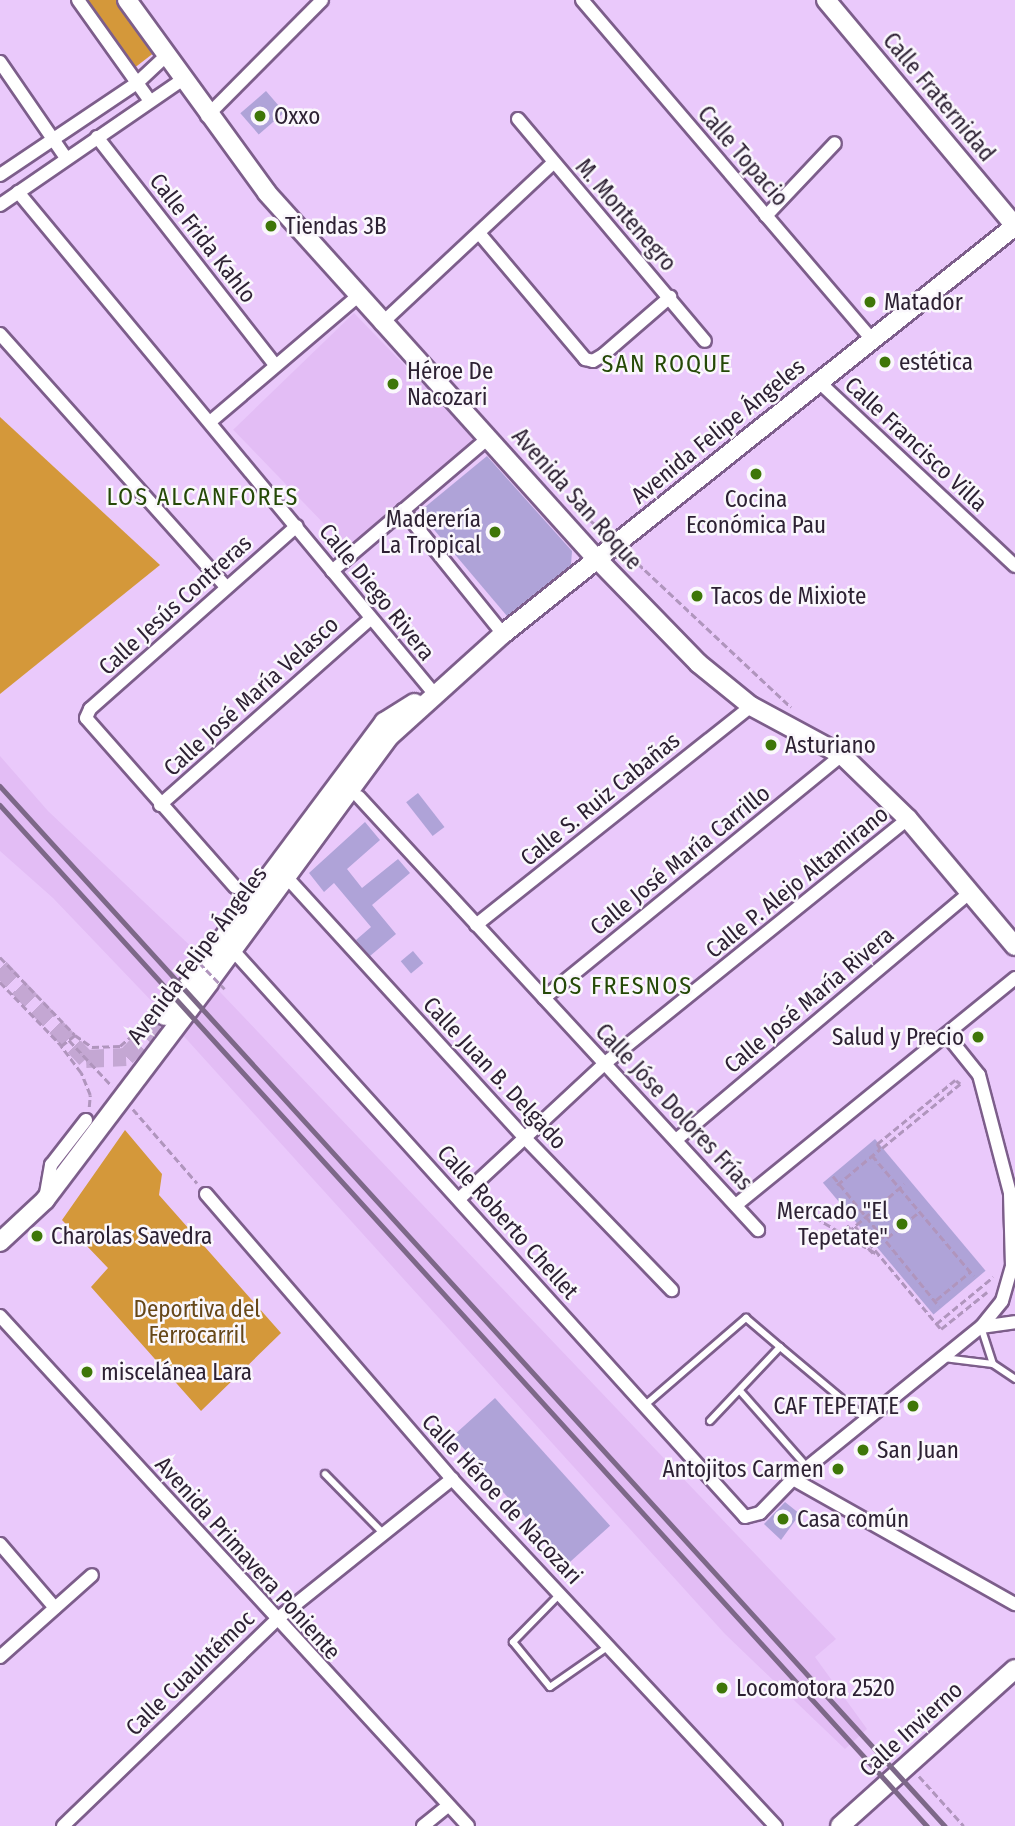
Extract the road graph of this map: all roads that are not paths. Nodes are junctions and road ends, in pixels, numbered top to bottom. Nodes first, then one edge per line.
1 (78, 0) edge
2 (127, 0) edge
3 (323, 0) edge
4 (582, 0) edge
5 (826, 0) edge
6 (166, 56) junction
7 (0, 62) edge
8 (182, 80) junction
9 (137, 83) junction
10 (150, 101) junction
11 (207, 116) junction
12 (518, 119) dead end
13 (97, 137) junction
14 (52, 139) junction
15 (835, 144) dead end
16 (66, 158) junction
17 (553, 163) junction
18 (0, 175) edge
19 (18, 192) junction
20 (0, 205) edge
21 (766, 216) junction
22 (1015, 226) edge
23 (479, 233) junction
24 (357, 297) junction
25 (670, 297) junction
26 (381, 324) junction
27 (0, 334) edge
28 (872, 339) junction
29 (705, 341) dead end
30 (275, 365) junction
31 (818, 381) junction
32 (210, 422) junction
33 (488, 439) junction
34 (403, 510) junction
35 (297, 526) junction
36 (597, 560) junction
37 (1015, 566) edge
38 (332, 571) junction
39 (226, 587) junction
40 (370, 619) junction
41 (503, 634) junction
42 (455, 676) junction
43 (432, 691) junction
44 (751, 706) junction
45 (842, 755) junction
46 (359, 797) dead end
47 (160, 805) junction
48 (908, 819) junction
49 (291, 882) dead end
50 (235, 887) dead end
51 (970, 892) junction
52 (476, 925) junction
53 (1015, 946) edge
54 (238, 957) dead end
55 (1015, 978) edge
56 (544, 998) junction
57 (165, 1016) tunnel mouth
58 (947, 1035) junction
59 (604, 1064) junction
60 (86, 1120) road end
61 (524, 1137) junction
62 (676, 1140) junction
63 (206, 1194) road end
64 (460, 1198) junction
65 (45, 1200) junction
66 (736, 1205) junction
67 (758, 1230) dead end
68 (0, 1242) edge
69 (672, 1290) dead end
70 (0, 1316) edge
71 (1015, 1322) edge
72 (981, 1327) junction
73 (780, 1347) junction
74 (942, 1358) junction
75 (993, 1364) junction
76 (1015, 1379) edge
77 (741, 1392) junction
78 (644, 1407) junction
79 (867, 1420) junction
80 (710, 1421) dead end
81 (808, 1468) junction
82 (325, 1474) dead end
83 (452, 1479) junction
84 (793, 1479) junction
85 (384, 1534) junction
86 (0, 1544) edge
87 (92, 1575) dead end
88 (561, 1594) junction
89 (1015, 1604) edge
90 (55, 1608) junction
91 (276, 1620) junction
92 (610, 1646) junction
93 (0, 1657) edge
94 (1015, 1669) edge
95 (448, 1805) junction
96 (63, 1826) edge
97 (423, 1826) edge
98 (468, 1826) edge
99 (776, 1826) edge
100 (839, 1826) edge

1 - 9 street
2 - 6 street, Avenida San Roque
3 - 11 street
4 - 21 street, Calle Topacio
5 - 22 street, Calle Fraternidad
6 - 8 street, Avenida San Roque
6 - 9 street
7 - 14 street
8 - 10 street
8 - 11 street, Avenida San Roque
9 - 10 street
9 - 14 street
10 - 13 street
11 - 24 street, Avenida San Roque
12 - 17 street
13 - 16 street
13 - 30 street, Calle Frida Kahlo
14 - 16 street
14 - 18 street
15 - 21 street
16 - 19 street
17 - 23 street, M. Montenegro
17 - 25 street, M. Montenegro
19 - 20 street
19 - 32 street, Calle Diego Rivera
21 - 28 street, Calle Topacio
22 - 28 street, Avenida Felipe Ángeles
23 - 25 street
23 - 26 street, M. Montenegro
24 - 26 street, Avenida San Roque
24 - 30 street
25 - 29 street, M. Montenegro
26 - 33 street, Avenida San Roque
27 - 39 street
28 - 31 street, Avenida Felipe Ángeles
30 - 32 street
31 - 36 street, Avenida Felipe Ángeles
31 - 37 street, Calle Francisco Villa
32 - 35 street, Calle Diego Rivera
33 - 34 street
33 - 36 street, Avenida San Roque
34 - 38 street
34 - 41 street
35 - 38 street, Calle Diego Rivera
35 - 39 street, Calle Jesús Contreras
36 - 41 street, Avenida Felipe Ángeles
36 - 44 street, Avenida San Roque
38 - 40 street, Calle Diego Rivera
39 - 47 street, Calle Jesús Contreras
40 - 43 street, Calle Diego Rivera
40 - 47 street, Calle José María Velasco
41 - 42 street, Avenida Felipe Ángeles
42 - 43 street, Avenida Felipe Ángeles
42 - 65 street, Avenida Felipe Ángeles
43 - 57 street, Avenida Felipe Ángeles
44 - 45 street, Avenida San Roque
44 - 52 street, Calle S. Ruiz Cabañas
45 - 48 street, Avenida San Roque
45 - 56 street, Calle José María Carrillo
46 - 52 street, Calle Jóse Dolores Frías
47 - 50 street
48 - 51 street, Avenida San Roque
48 - 59 street, Calle P. Alejo Altamirano
49 - 61 street, Calle Juan B. Delgado
51 - 53 street, Avenida San Roque
51 - 62 street, Calle José María Rivera
52 - 56 street, Calle Jóse Dolores Frías
54 - 64 street, Calle Roberto Chellet
55 - 58 street
56 - 59 street, Calle Jóse Dolores Frías
58 - 66 street
58 - 72 street
59 - 61 street, Calle P. Alejo Altamirano
59 - 62 street, Calle Jóse Dolores Frías
60 - 65 street
61 - 64 street, Calle P. Alejo Altamirano
61 - 69 street, Calle Juan B. Delgado
62 - 66 street, Calle Jóse Dolores Frías
63 - 83 street, Calle Héroe de Nacozari
64 - 78 street, Calle Roberto Chellet
65 - 68 street, Avenida Felipe Ángeles
66 - 67 street, Calle Jóse Dolores Frías
70 - 91 street, Avenida Primavera Poniente
71 - 72 street
72 - 74 street
72 - 75 lane
73 - 77 lane
73 - 78 lane
73 - 79 lane
74 - 75 lane
74 - 79 street
75 - 76 lane
77 - 80 lane
77 - 81 lane
78 - 84 street, Calle Roberto Chellet
79 - 81 street
81 - 84 street
82 - 85 lane
83 - 85 street, Calle Cuauhtémoc
83 - 88 street, Calle Héroe de Nacozari
84 - 89 street
85 - 91 street, Calle Cuauhtémoc
86 - 90 street
87 - 90 street
88 - 92 street, Calle Héroe de Nacozari
88 - 92 lane
90 - 93 street
91 - 95 street, Avenida Primavera Poniente
91 - 96 street, Calle Cuauhtémoc
92 - 99 street, Calle Héroe de Nacozari
94 - 100 street, Calle Invierno
95 - 97 street
95 - 98 street, Avenida Primavera Poniente

